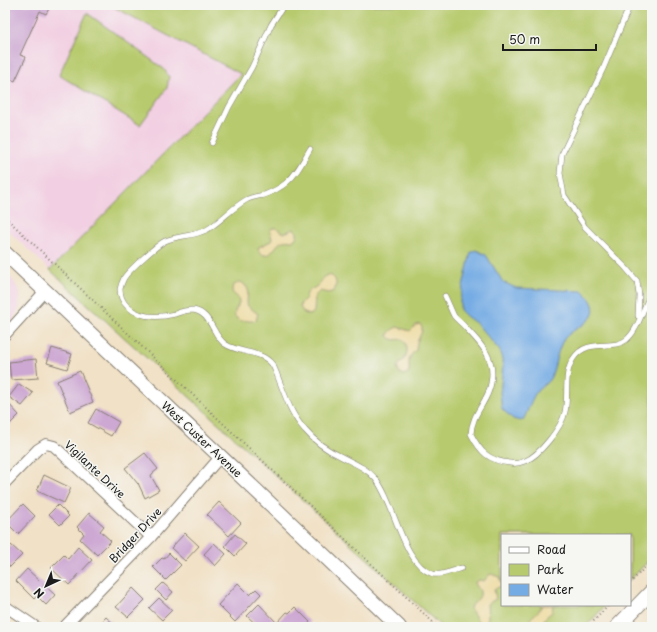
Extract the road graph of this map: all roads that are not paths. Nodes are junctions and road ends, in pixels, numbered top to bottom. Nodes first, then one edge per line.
1 (284, 5) edge
2 (630, 5) edge
3 (212, 143) dead end
4 (310, 149) dead end
5 (5, 253) edge
6 (45, 291) junction
7 (652, 292) edge
8 (445, 296) dead end
9 (637, 323) junction
10 (5, 335) edge
11 (220, 456) junction
12 (5, 484) edge
13 (151, 537) junction
14 (462, 568) dead end
15 (652, 591) edge
16 (5, 606) edge
17 (36, 627) edge
18 (64, 627) edge
19 (399, 627) edge
20 (617, 627) edge

1 - 3 lane
2 - 9 lane
4 - 14 lane
5 - 6 main road, West Custer Avenue
6 - 10 street
6 - 11 main road, West Custer Avenue
7 - 9 lane
8 - 9 lane
11 - 13 street, Bridger Drive
11 - 19 main road, West Custer Avenue
12 - 13 street, Vigilante Drive
13 - 18 street, Bridger Drive
15 - 20 main road
16 - 17 street

